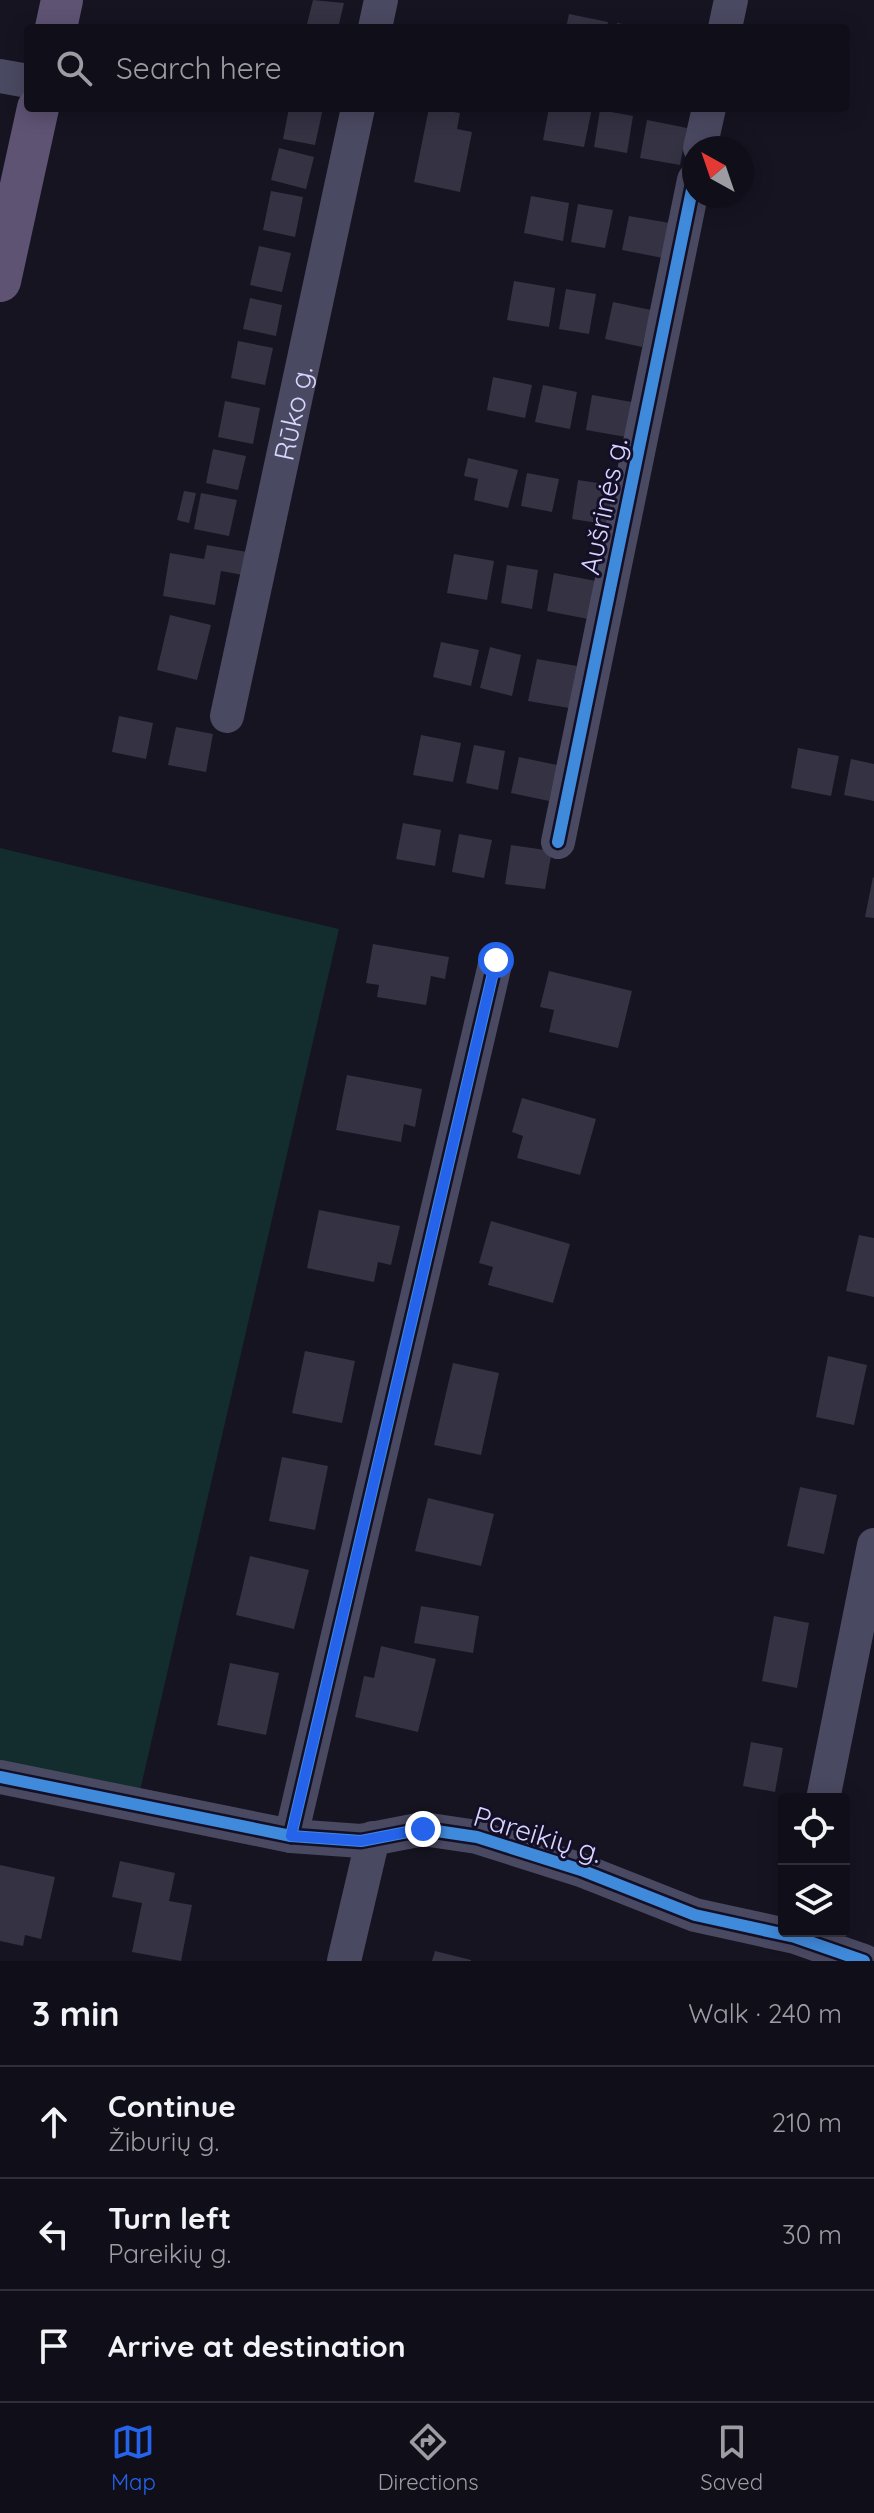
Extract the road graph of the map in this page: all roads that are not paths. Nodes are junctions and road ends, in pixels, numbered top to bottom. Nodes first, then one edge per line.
1 (62, 0) edge
2 (381, 0) edge
3 (731, 0) edge
4 (57, 24) edge
5 (376, 24) edge
6 (726, 24) edge
7 (0, 76) edge
8 (24, 80) edge
9 (37, 112) edge
10 (357, 112) edge
11 (708, 112) edge
12 (703, 136) edge
13 (688, 208) edge
14 (0, 281) edge
15 (227, 716) dead end
16 (558, 842) dead end
17 (496, 960) dead end
18 (874, 1545) edge
19 (0, 1777) edge
20 (824, 1793) edge
21 (291, 1836) junction
22 (373, 1838) junction
23 (778, 1931) edge
24 (803, 1937) edge
25 (344, 1961) edge
26 (864, 1961) edge

1 - 4 main road
2 - 5 street
3 - 6 street
7 - 8 street
9 - 14 main road
10 - 15 street, Rūko g.
11 - 12 street
13 - 16 street, Aušrinės g.
17 - 21 street
18 - 20 street
19 - 21 street, Pareikių g.
21 - 22 street, Pareikių g.
22 - 23 street, Pareikių g.
22 - 25 street
24 - 26 street, Pareikių g.

